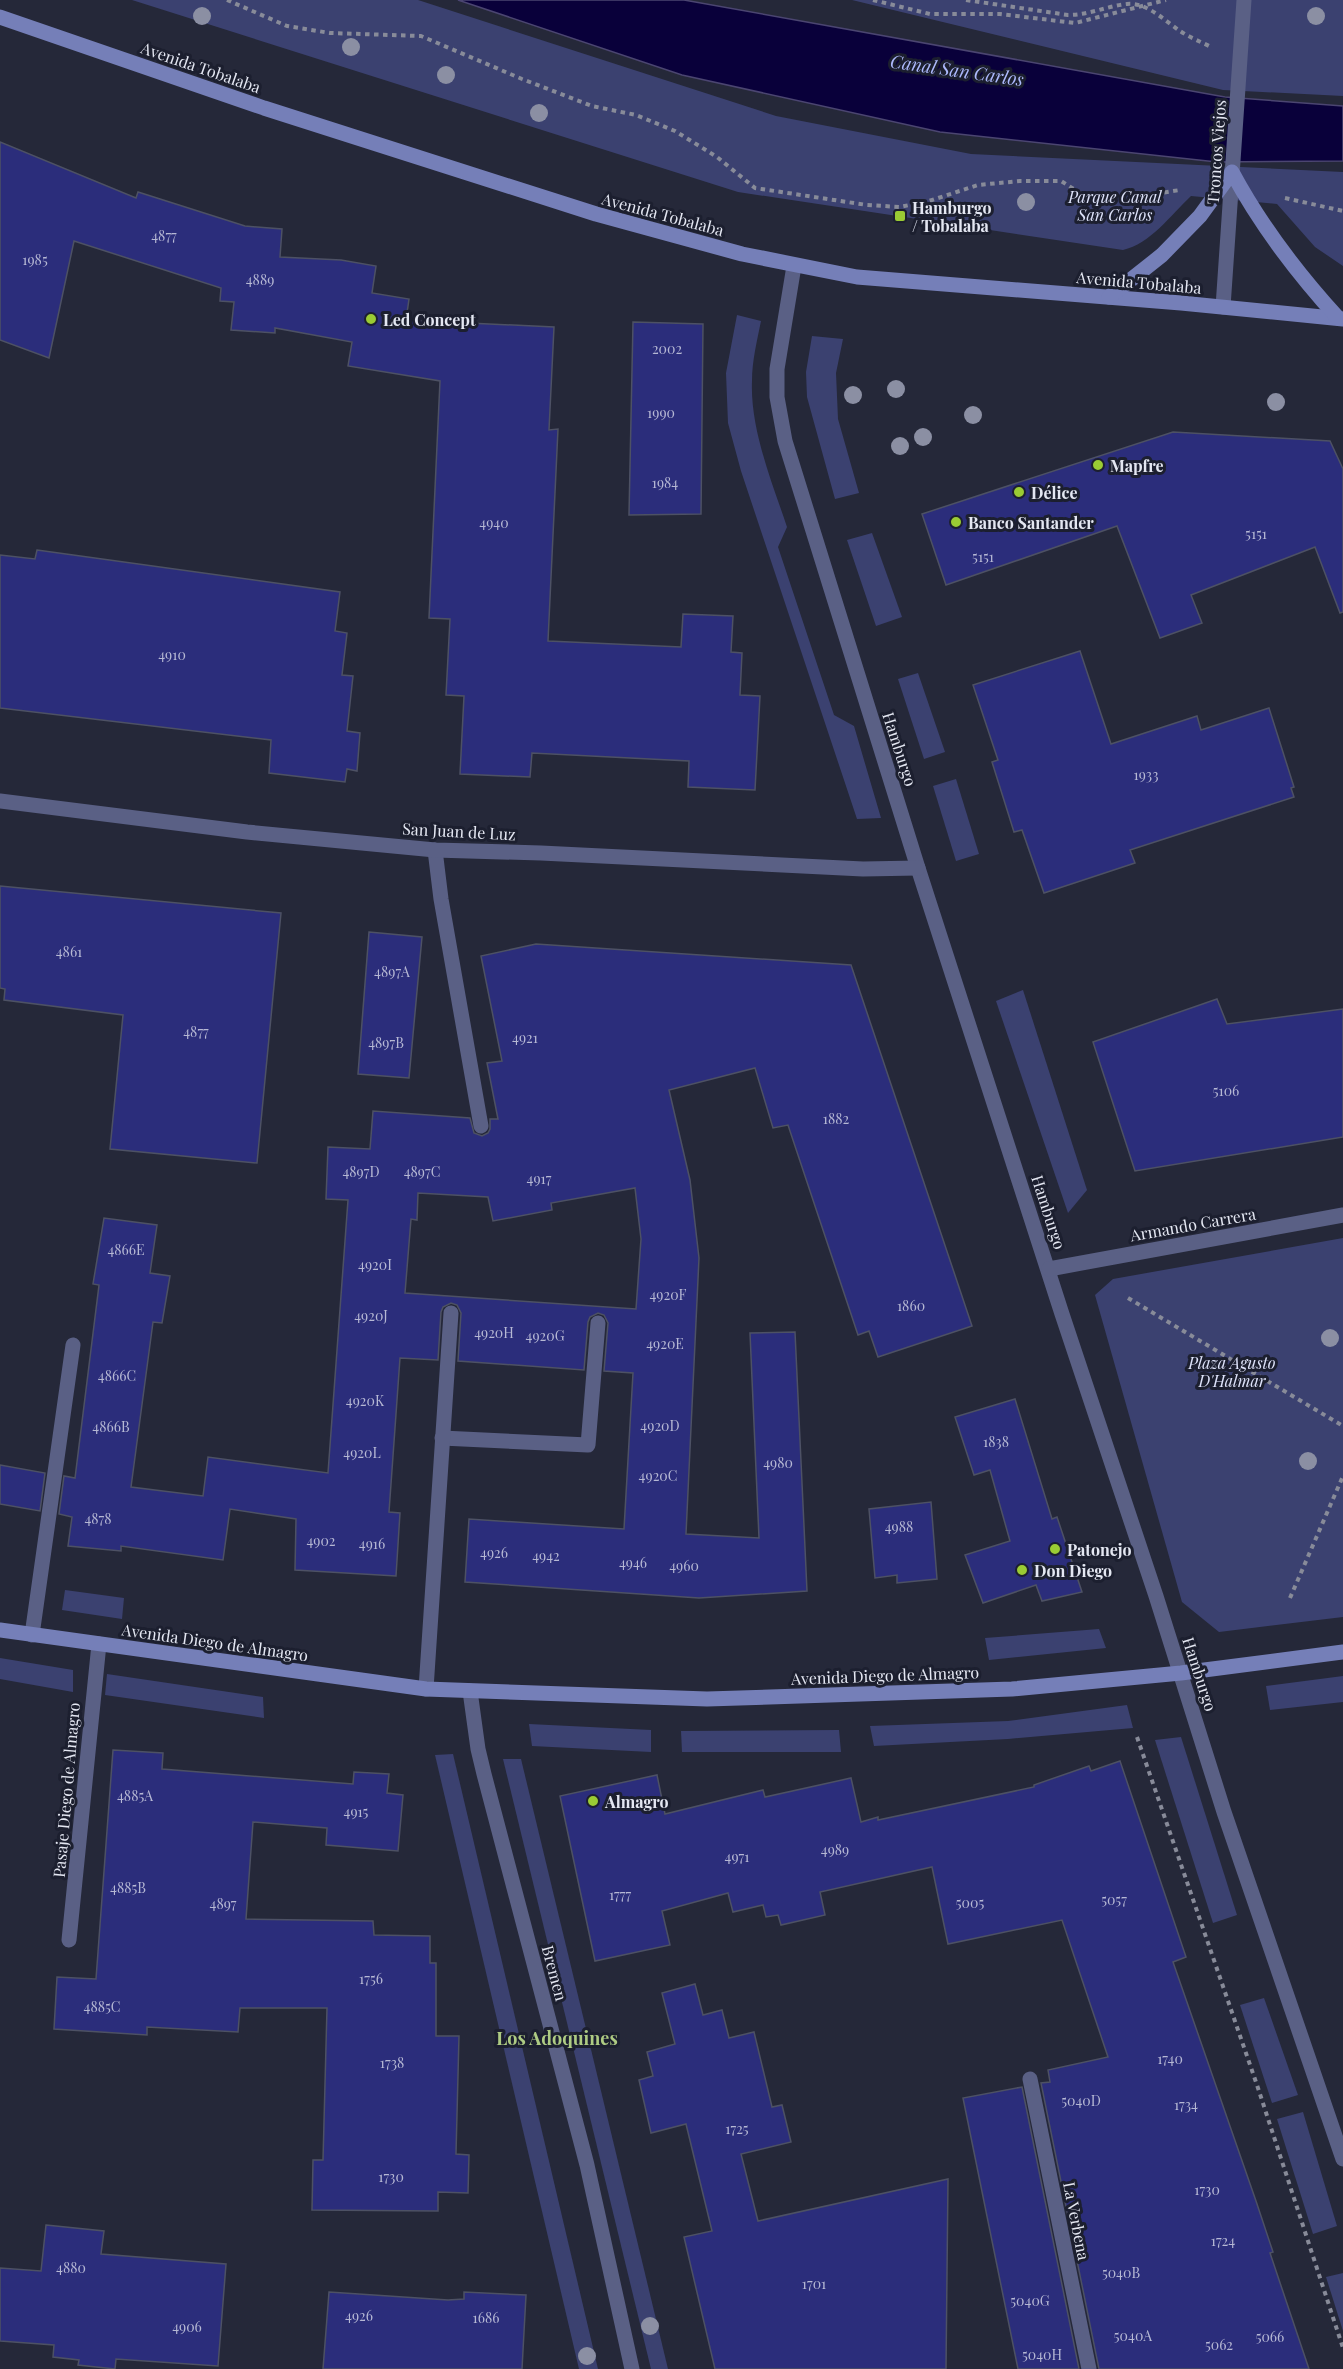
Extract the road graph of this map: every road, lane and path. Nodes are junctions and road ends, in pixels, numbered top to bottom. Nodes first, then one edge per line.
1 (227, 0) edge
2 (873, 0) edge
3 (966, 0) edge
4 (1166, 0) edge
5 (1244, 0) edge
6 (1143, 7) junction
7 (0, 17) edge
8 (1212, 48) dead end
9 (1233, 167) junction
10 (1185, 188) dead end
11 (1283, 197) dead end
12 (1343, 212) edge
13 (794, 266) junction
14 (1108, 297) junction
15 (1223, 307) junction
16 (1340, 319) edge
17 (0, 801) edge
18 (435, 850) junction
19 (918, 868) junction
20 (481, 1126) dead end
21 (1343, 1215) edge
22 (1049, 1269) junction
23 (1128, 1298) dead end
24 (451, 1313) dead end
25 (598, 1323) dead end
26 (73, 1345) dead end
27 (1343, 1426) edge
28 (442, 1438) junction
29 (1343, 1476) edge
30 (1290, 1598) dead end
31 (0, 1630) edge
32 (32, 1635) junction
33 (99, 1644) junction
34 (1343, 1652) edge
35 (1181, 1672) junction
36 (426, 1689) junction
37 (470, 1691) junction
38 (1137, 1737) dead end
39 (69, 1940) dead end
40 (1030, 2079) dead end
41 (1343, 2159) edge
42 (1343, 2348) edge
43 (632, 2369) edge
44 (1089, 2369) edge

1 - 10 path
2 - 6 path
3 - 6 path
4 - 6 path
5 - 9 street, Troncos Viejos
6 - 8 path
7 - 13 main road, Avenida Tobalaba
9 - 14 main road
9 - 15 street, Troncos Viejos
9 - 16 main road
11 - 12 path
13 - 14 main road, Avenida Tobalaba
13 - 19 street, Hamburgo
14 - 15 main road, Avenida Tobalaba
15 - 16 main road, Avenida Tobalaba
17 - 18 street, San Juan de Luz
18 - 19 street, San Juan de Luz
18 - 20 street
19 - 22 street, Hamburgo
21 - 22 street, Armando Carrera
22 - 35 street, Hamburgo
23 - 27 path
24 - 28 street
25 - 28 street
26 - 32 street
28 - 36 street
29 - 30 path
31 - 32 main road, Avenida Diego de Almagro
32 - 33 main road, Avenida Diego de Almagro
33 - 36 main road, Avenida Diego de Almagro
33 - 39 street, Pasaje Diego de Almagro
34 - 35 main road, Avenida Diego de Almagro
35 - 37 main road, Avenida Diego de Almagro
35 - 41 street, Hamburgo
36 - 37 main road, Avenida Diego de Almagro
37 - 43 street, Bremen
38 - 42 path
40 - 44 street, La Verbena

